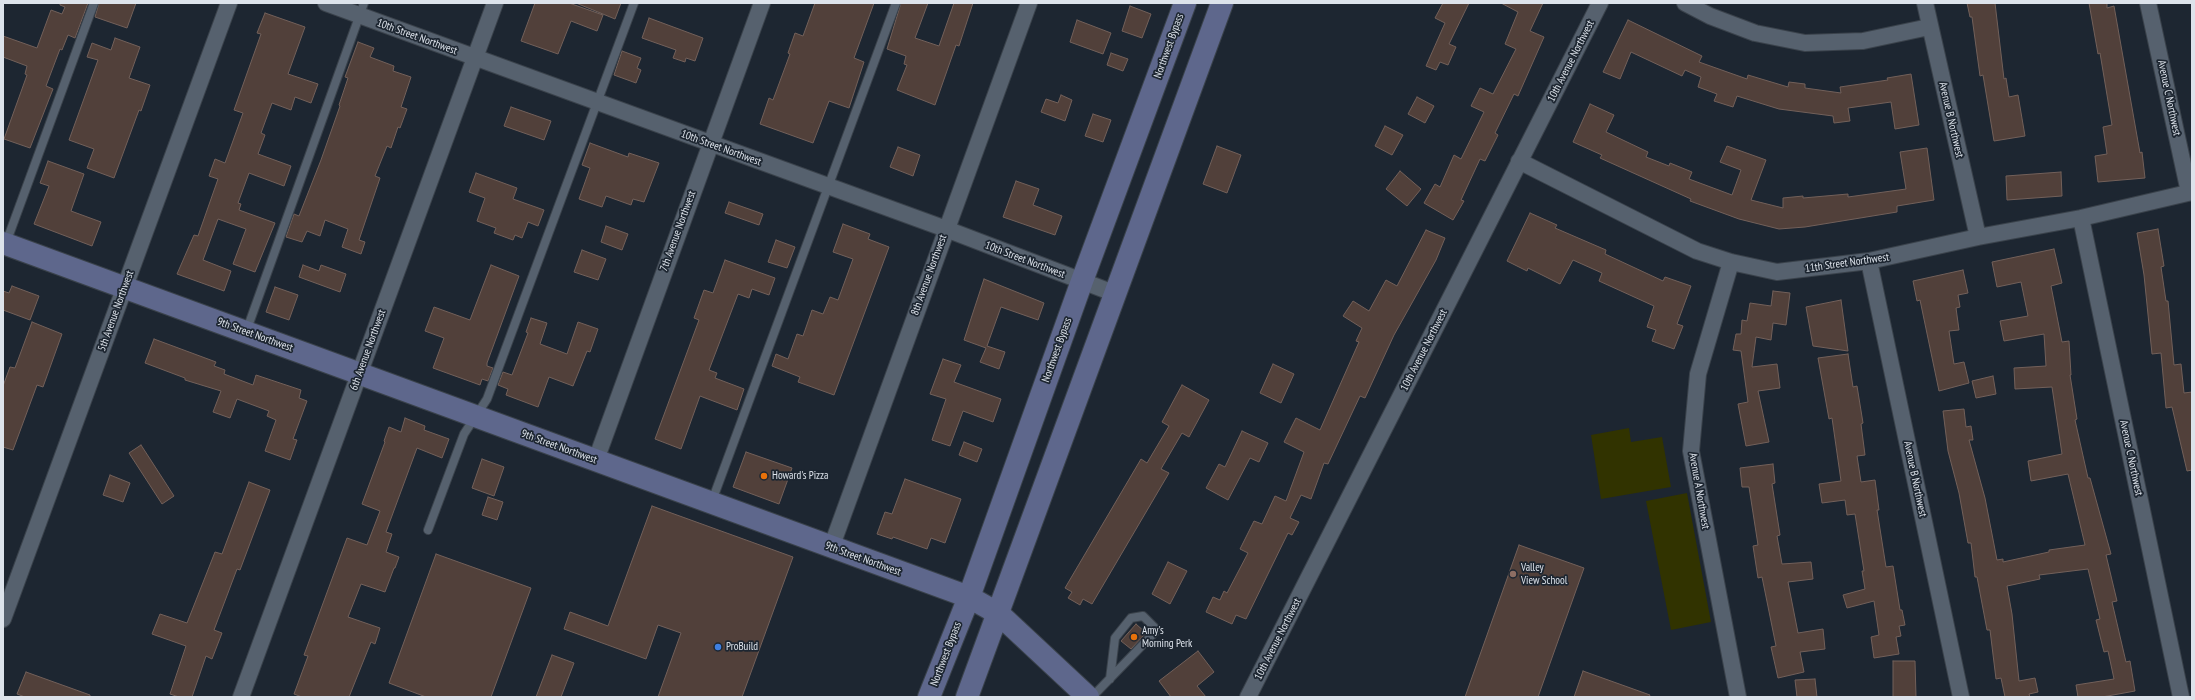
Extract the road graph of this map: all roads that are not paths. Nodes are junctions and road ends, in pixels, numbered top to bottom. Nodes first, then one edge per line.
1 (94, 3) edge
2 (229, 3) edge
3 (326, 3) edge
4 (495, 3) edge
5 (634, 3) edge
6 (762, 3) edge
7 (896, 3) edge
8 (1029, 3) edge
9 (1185, 3) edge
10 (1600, 3) edge
11 (1686, 3) edge
12 (1925, 3) edge
13 (2148, 3) edge
14 (1218, 4) edge
15 (362, 9) edge
16 (1929, 27) junction
17 (474, 58) junction
18 (598, 103) junction
19 (710, 143) junction
20 (1519, 161) junction
21 (830, 187) junction
22 (2191, 192) edge
23 (2081, 218) junction
24 (946, 229) junction
25 (1978, 238) junction
26 (4, 243) edge
27 (1869, 261) junction
28 (1731, 262) junction
29 (1082, 281) junction
30 (125, 287) junction
31 (1116, 294) junction
32 (246, 332) junction
33 (360, 374) junction
34 (476, 416) junction
35 (596, 460) junction
36 (712, 503) junction
37 (428, 530) dead end
38 (831, 548) junction
39 (969, 597) junction
40 (999, 614) junction
41 (3, 618) edge
42 (1110, 679) junction
43 (241, 697) edge
44 (930, 697) edge
45 (967, 697) edge
46 (1088, 697) edge
47 (1092, 697) edge
48 (1248, 697) edge
49 (1738, 697) edge
50 (1961, 697) edge
51 (2181, 697) edge

1 - 26 lane
2 - 30 street, 5th Avenue Northwest
3 - 15 street, 10th Street Northwest
4 - 17 street, 6th Avenue Northwest
5 - 18 lane
6 - 19 street, 7th Avenue Northwest
7 - 21 lane
8 - 24 street, 8th Avenue Northwest
9 - 29 main road, Northwest Bypass
10 - 20 street, 10th Avenue Northwest
11 - 16 street
12 - 16 street, Avenue B Northwest
13 - 22 street, Avenue C Northwest
14 - 31 main road
15 - 17 street, 10th Street Northwest
15 - 32 lane
16 - 25 street, Avenue B Northwest
17 - 18 street, 10th Street Northwest
17 - 33 street, 6th Avenue Northwest
18 - 19 street, 10th Street Northwest
18 - 34 lane
19 - 21 street, 10th Street Northwest
19 - 35 street, 7th Avenue Northwest
20 - 28 street, 11th Street Northwest
20 - 48 street, 10th Avenue Northwest
21 - 24 street, 10th Street Northwest
21 - 36 lane
22 - 23 street, 11th Street Northwest
23 - 25 street, 11th Street Northwest
23 - 51 street, Avenue C Northwest
24 - 29 street, 10th Street Northwest
24 - 38 street, 8th Avenue Northwest
25 - 27 street, 11th Street Northwest
26 - 30 main road, 9th Street Northwest
27 - 28 street, 11th Street Northwest
27 - 50 street, Avenue B Northwest
28 - 49 street, Avenue A Northwest
29 - 31 street, 10th Street Northwest
29 - 39 main road, Northwest Bypass
30 - 32 main road, 9th Street Northwest
30 - 41 street, 5th Avenue Northwest
31 - 40 main road
32 - 33 main road, 9th Street Northwest
33 - 34 main road, 9th Street Northwest
33 - 43 street, 6th Avenue Northwest
34 - 35 main road, 9th Street Northwest
34 - 37 lane
35 - 36 main road, 9th Street Northwest
36 - 38 main road, 9th Street Northwest
38 - 39 main road, 9th Street Northwest
39 - 40 main road, 9th Street Northwest
39 - 44 main road, Northwest Bypass
40 - 45 main road
40 - 46 main road, 9th Street Northwest
42 - 42 lane
42 - 47 lane

